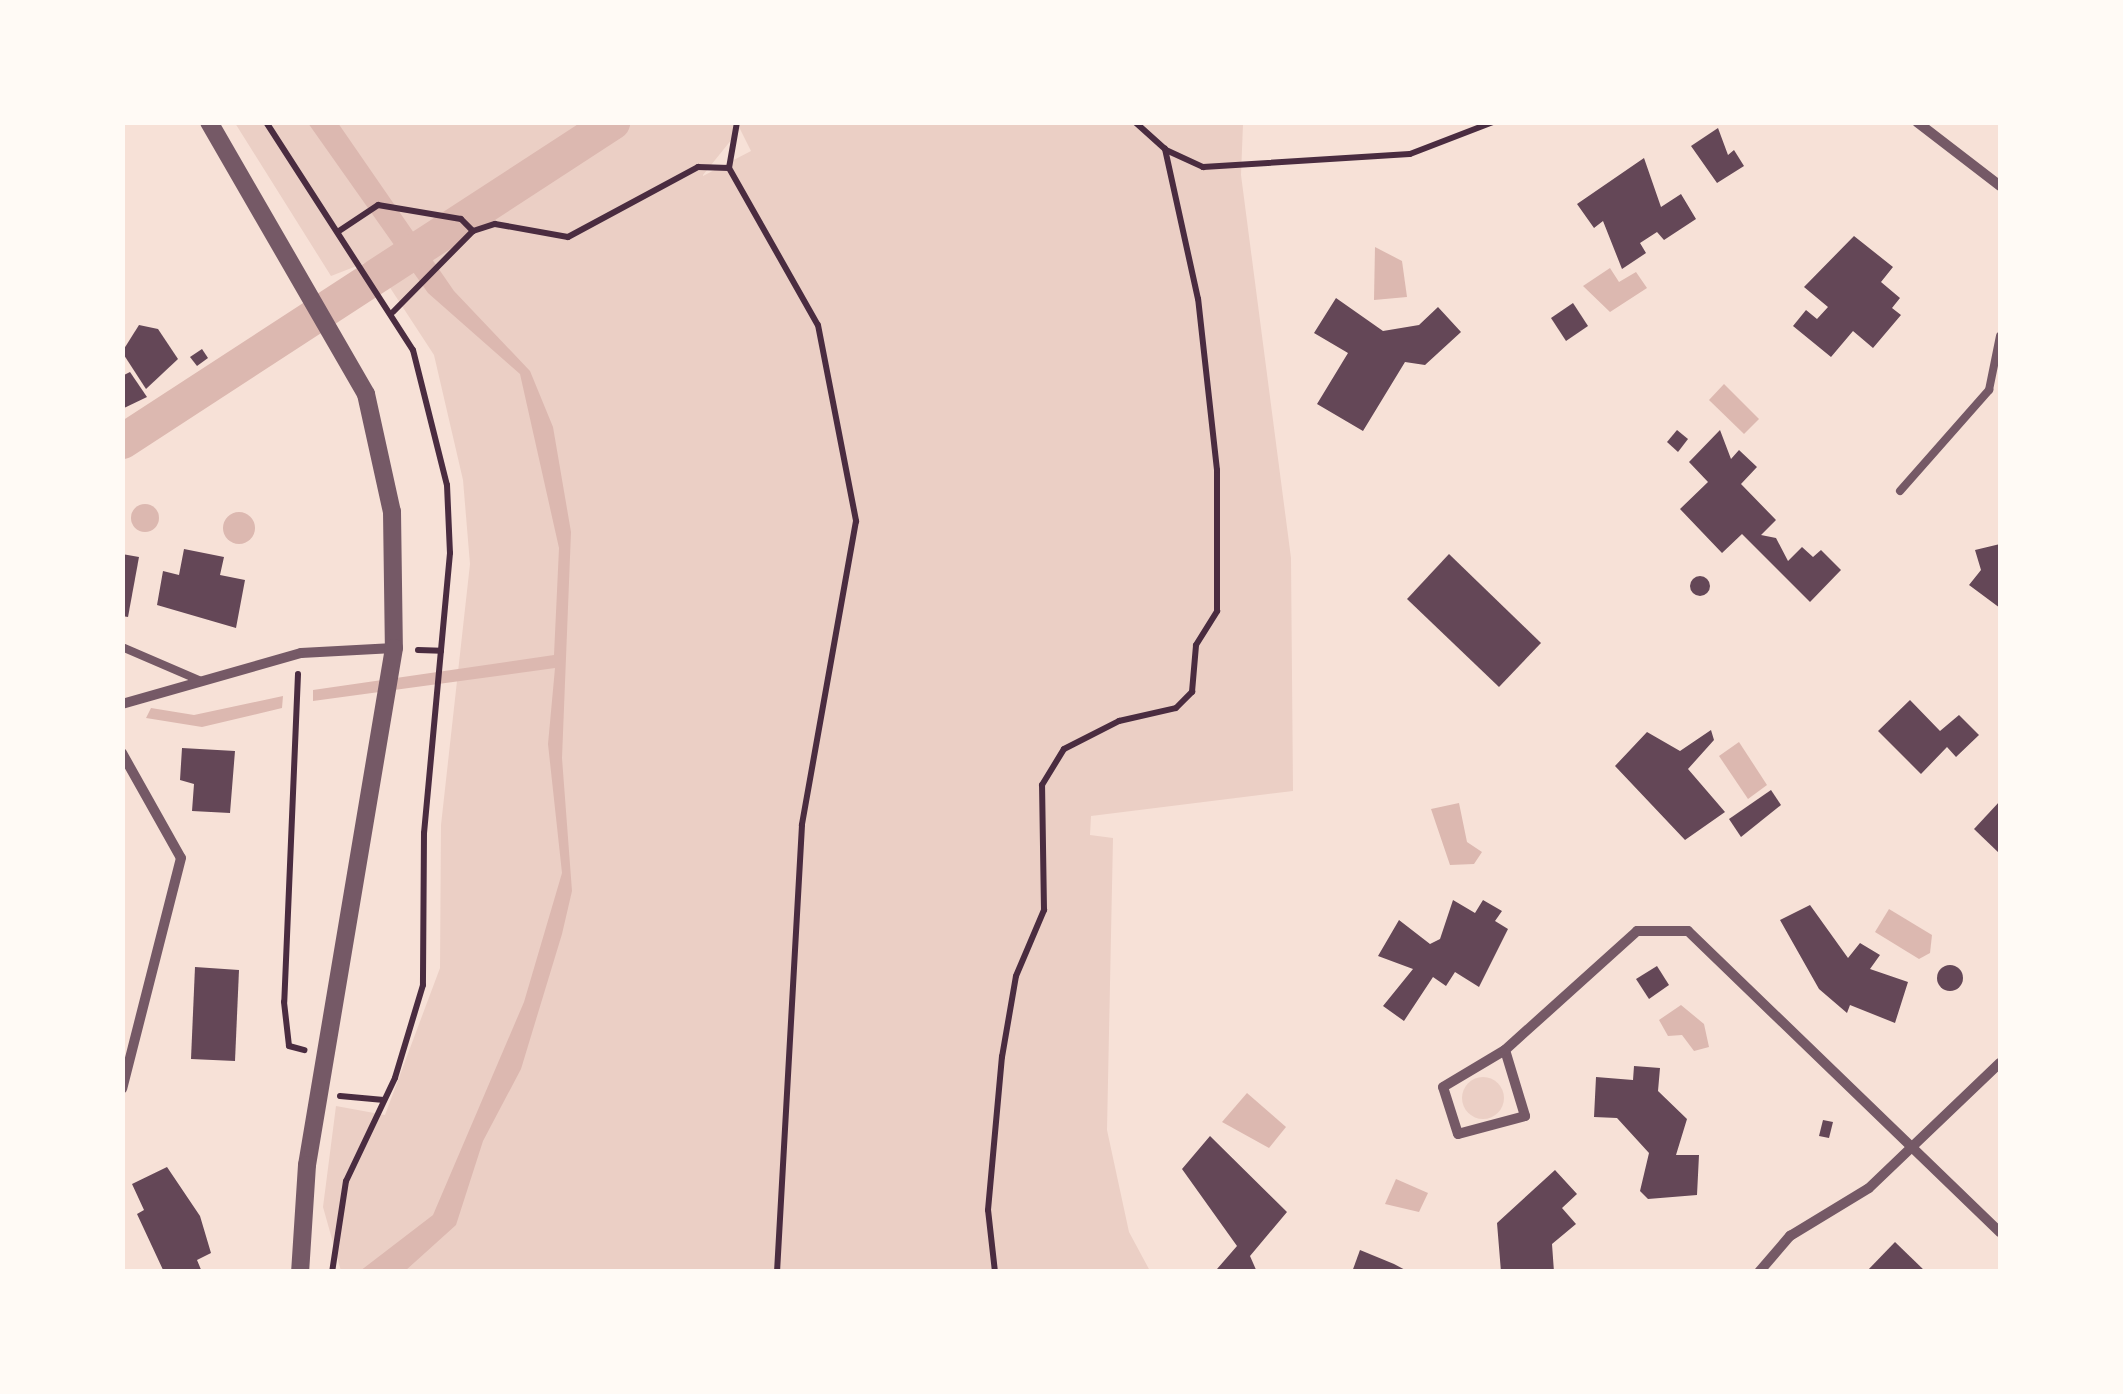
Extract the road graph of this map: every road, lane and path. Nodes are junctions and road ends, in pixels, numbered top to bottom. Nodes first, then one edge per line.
1 (209, 122) edge
2 (736, 122) edge
3 (1135, 122) edge
4 (1493, 122) edge
5 (1917, 122) edge
6 (1164, 149) junction
7 (729, 168) junction
8 (2000, 186) edge
9 (339, 231) dead end
10 (472, 232) junction
11 (392, 312) dead end
12 (2000, 336) edge
13 (1900, 491) dead end
14 (122, 647) edge
15 (394, 648) junction
16 (300, 653) junction
17 (205, 682) junction
18 (122, 704) edge
19 (122, 753) edge
20 (1505, 1050) junction
21 (324, 1056) junction
22 (2000, 1064) edge
23 (122, 1089) edge
24 (318, 1093) junction
25 (384, 1100) dead end
26 (1914, 1146) junction
27 (2000, 1232) edge
28 (300, 1272) edge
29 (778, 1272) edge
30 (995, 1272) edge
31 (1759, 1272) edge

1 - 15 street
2 - 7 path
3 - 6 path
4 - 6 path
5 - 8 street
6 - 30 path
7 - 10 path
7 - 29 path
9 - 10 path
10 - 11 path
12 - 13 lane
14 - 17 lane
15 - 16 street
15 - 21 street
16 - 17 street
16 - 21 path
17 - 18 street
19 - 23 street
20 - 20 street
20 - 26 street
21 - 24 street
22 - 26 street
24 - 25 path
24 - 28 street
26 - 27 street
26 - 31 street

